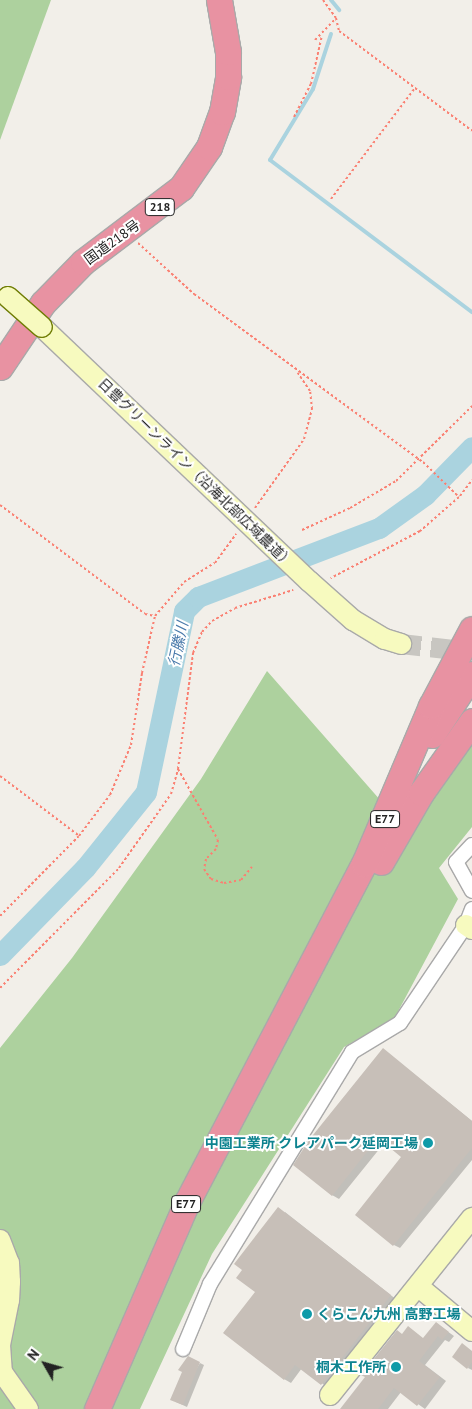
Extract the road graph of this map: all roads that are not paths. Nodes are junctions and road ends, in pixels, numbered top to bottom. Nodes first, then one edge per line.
1 (219, 0) edge
2 (4, 293) edge
3 (0, 367) edge
4 (472, 629) edge
5 (401, 644) tunnel mouth
6 (472, 674) edge
7 (472, 721) edge
8 (472, 731) edge
9 (391, 829) junction
10 (472, 845) edge
11 (472, 891) edge
12 (470, 921) edge
13 (472, 1218) edge
14 (0, 1240) edge
15 (420, 1287) junction
16 (472, 1331) edge
17 (183, 1349) dead end
18 (330, 1396) dead end
19 (28, 1409) edge
20 (97, 1409) edge

1 - 3 highway, 国道218号 / 218
2 - 5 street, 日豊グリーンライン（沿海北部広域農道）, bridge
4 - 9 highway, E77
6 - 9 highway
7 - 9 highway, E77
8 - 9 highway
9 - 20 highway, E77
10 - 11 street
12 - 17 street
13 - 15 street
14 - 19 street
15 - 16 street
15 - 18 street

